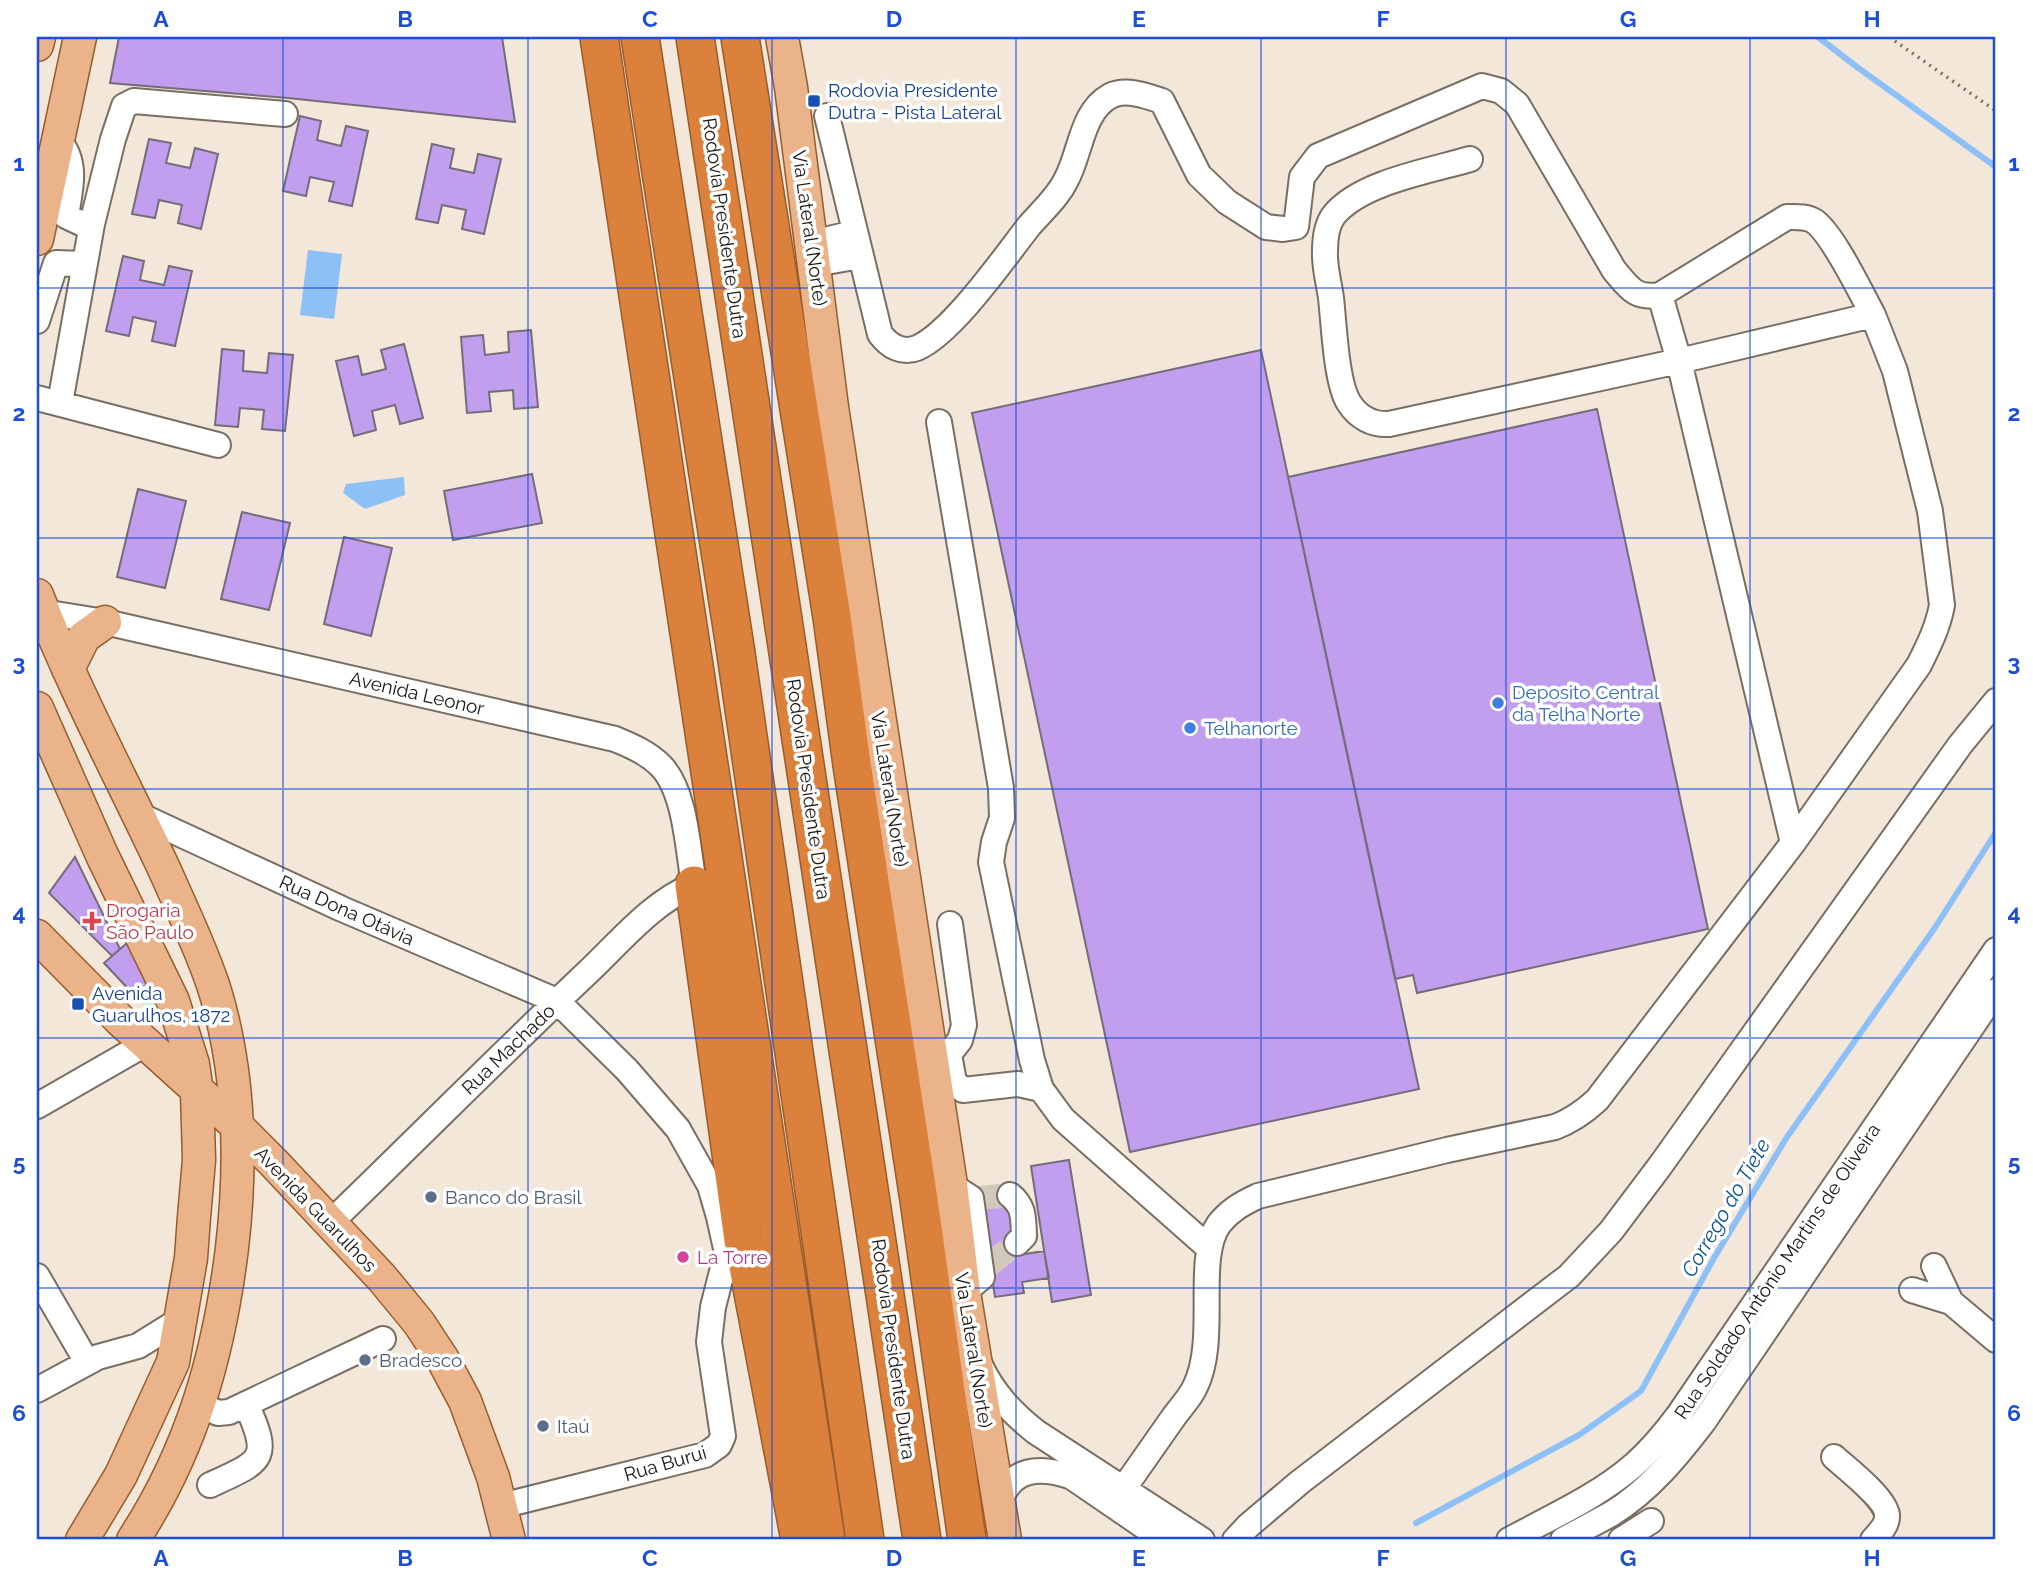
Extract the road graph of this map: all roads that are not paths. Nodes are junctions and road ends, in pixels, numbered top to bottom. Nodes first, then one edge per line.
1 (39, 37) edge
2 (80, 37) edge
3 (599, 37) edge
4 (621, 37) edge
5 (640, 37) edge
6 (695, 37) edge
7 (740, 37) edge
8 (782, 37) edge
9 (37, 45) edge
10 (285, 114) dead end
11 (827, 116) dead end
12 (656, 136) junction
13 (59, 141) junction
14 (1470, 159) dead end
15 (92, 224) junction
16 (1296, 227) junction
17 (37, 239) edge
18 (857, 245) junction
19 (1325, 253) junction
20 (814, 254) junction
21 (84, 264) junction
22 (1660, 295) junction
23 (1874, 315) junction
24 (37, 321) edge
25 (1679, 361) junction
26 (49, 401) edge
27 (939, 422) dead end
28 (218, 444) dead end
29 (39, 605) edge
30 (105, 622) junction
31 (68, 669) junction
32 (1996, 701) edge
33 (37, 708) edge
34 (139, 815) junction
35 (1793, 843) junction
36 (694, 885) junction
37 (184, 914) junction
38 (950, 924) dead end
39 (37, 936) edge
40 (147, 947) junction
41 (1996, 950) edge
42 (1996, 991) edge
43 (557, 1001) junction
44 (145, 1044) junction
45 (1041, 1089) junction
46 (197, 1092) junction
47 (37, 1106) edge
48 (909, 1136) junction
49 (247, 1144) junction
50 (199, 1160) junction
51 (1010, 1195) dead end
52 (330, 1223) junction
53 (1017, 1243) tunnel mouth
54 (1808, 1246) junction
55 (1209, 1248) junction
56 (727, 1252) junction
57 (191, 1258) junction
58 (1934, 1266) dead end
59 (37, 1276) edge
60 (1912, 1290) dead end
61 (1951, 1302) junction
62 (225, 1303) junction
63 (180, 1320) junction
64 (383, 1339) dead end
65 (1996, 1340) edge
66 (138, 1346) junction
67 (974, 1351) junction
68 (87, 1362) junction
69 (173, 1363) junction
70 (37, 1390) edge
71 (200, 1404) junction
72 (246, 1404) junction
73 (1834, 1457) dead end
74 (210, 1485) dead end
75 (1124, 1488) junction
76 (497, 1492) junction
77 (999, 1504) junction
78 (1651, 1521) dead end
79 (82, 1540) edge
80 (133, 1540) edge
81 (498, 1540) edge
82 (509, 1540) edge
83 (783, 1540) edge
84 (800, 1540) edge
85 (826, 1540) edge
86 (864, 1540) edge
87 (922, 1540) edge
88 (941, 1540) edge
89 (967, 1540) edge
90 (1005, 1540) edge
91 (1164, 1540) edge
92 (1202, 1540) edge
93 (1235, 1540) edge
94 (1509, 1540) edge
95 (1563, 1540) edge
96 (1621, 1540) edge
97 (1873, 1540) edge

1 - 9 main road
2 - 13 main road
3 - 85 highway
4 - 12 highway
5 - 12 highway
6 - 87 highway, Rodovia Presidente Dutra
7 - 48 highway
8 - 20 main road, Via Lateral (Norte)
10 - 15 street
11 - 18 street
12 - 86 highway
13 - 15 street
13 - 17 main road
14 - 19 street
15 - 21 street
16 - 18 street
16 - 19 street
16 - 22 street
18 - 20 street
19 - 25 street
20 - 67 main road, Via Lateral (Norte)
21 - 24 street
21 - 26 street
22 - 23 street
22 - 25 street
23 - 25 street
23 - 35 street
25 - 35 street
26 - 28 street
27 - 45 street
29 - 30 street, Avenida Leonor
29 - 31 main road
30 - 31 main road
30 - 36 street, Avenida Leonor
31 - 34 main road
32 - 93 street
33 - 40 main road
34 - 37 main road
34 - 43 street, Rua Dona Otávia
35 - 55 street
36 - 43 street, Rua Machado
36 - 84 highway
37 - 40 main road
37 - 49 main road
38 - 45 street
39 - 44 main road, Avenida Guarulhos
40 - 46 main road
41 - 54 street, Rua Soldado Antônio Martins de Oliveira
42 - 54 street, Rua Soldado Antônio Martins de Oliveira
43 - 52 street, Rua Machado
43 - 56 street
44 - 46 main road, Avenida Guarulhos
44 - 47 street
45 - 55 street
46 - 49 main road, Avenida Guarulhos
46 - 50 main road
48 - 88 highway
48 - 89 highway
49 - 50 main road
49 - 52 main road, Avenida Guarulhos
49 - 62 main road
50 - 57 main road
51 - 53 street
52 - 76 main road, Avenida Guarulhos
54 - 94 street, Rua Soldado Antônio Martins de Oliveira
54 - 95 street, Rua Soldado Antônio Martins de Oliveira
55 - 75 street
56 - 76 street, Rua Burui
56 - 83 street
57 - 62 main road
57 - 63 main road
58 - 61 street
59 - 68 street
60 - 61 street
61 - 65 street
62 - 71 main road
63 - 66 street
63 - 69 main road
64 - 72 street
66 - 68 street
66 - 69 street
67 - 75 street
67 - 77 main road, Via Lateral (Norte)
68 - 70 street
69 - 79 main road
71 - 72 street
71 - 80 main road
72 - 74 street
73 - 97 street
75 - 92 street
76 - 81 street
76 - 82 main road, Avenida Guarulhos
77 - 90 main road, Via Lateral (Norte)
77 - 91 street
78 - 96 street

